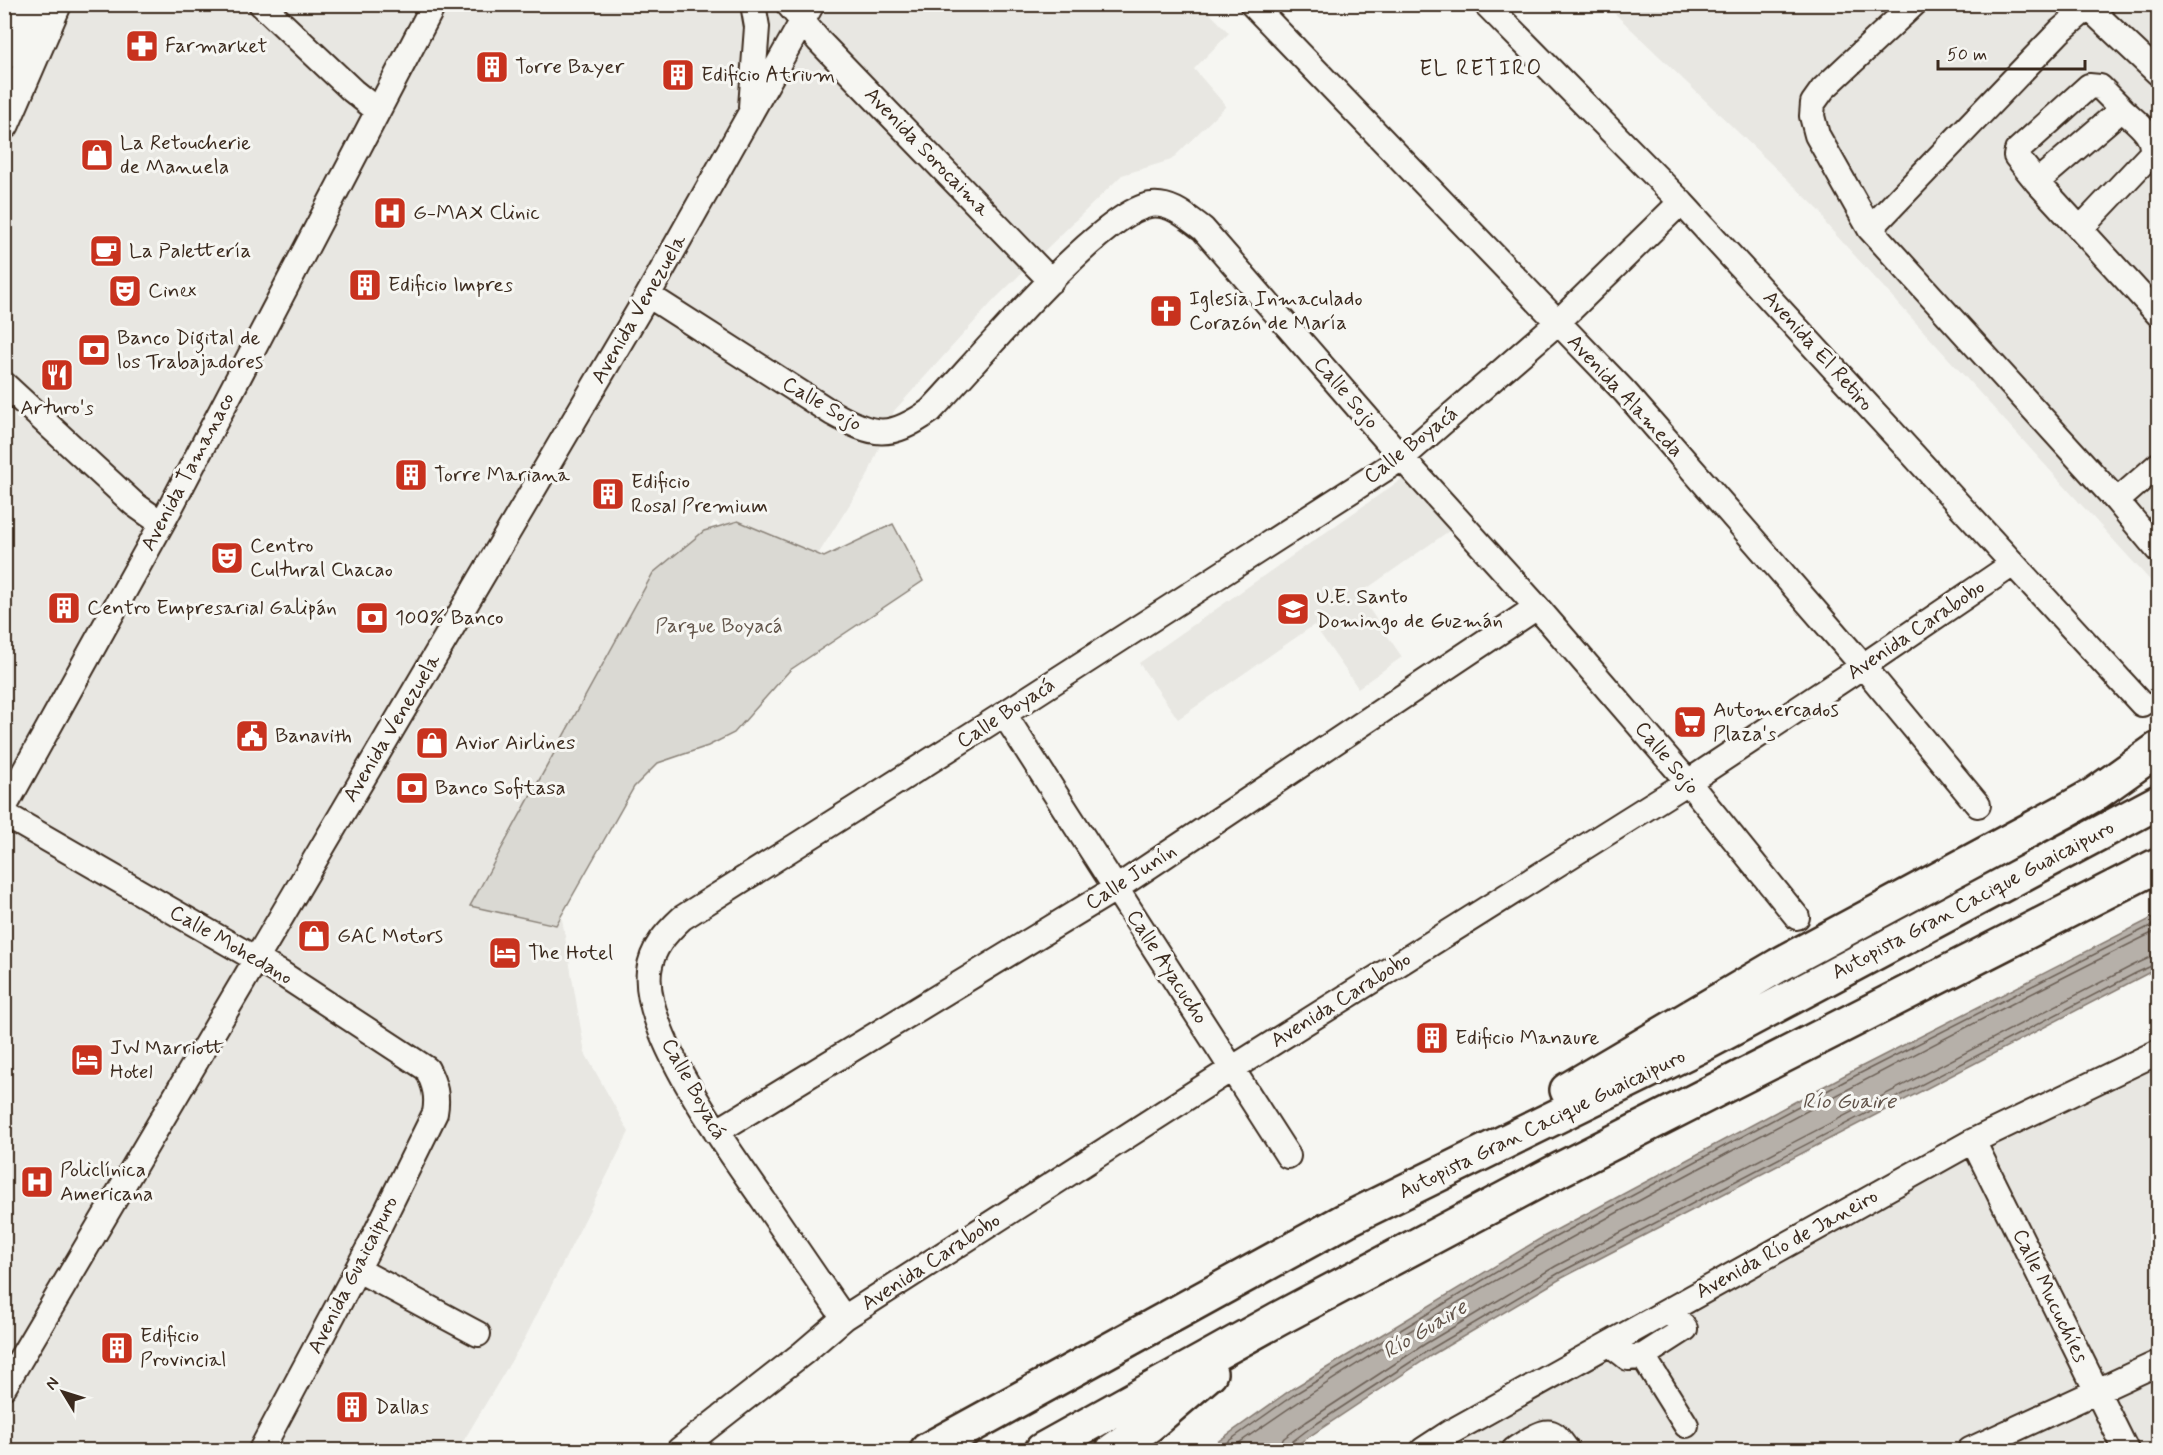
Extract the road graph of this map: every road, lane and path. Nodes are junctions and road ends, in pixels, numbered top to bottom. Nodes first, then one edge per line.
1 (25, 4) edge
2 (56, 4) edge
3 (261, 4) edge
4 (434, 4) edge
5 (753, 4) edge
6 (760, 4) edge
7 (1252, 4) edge
8 (1486, 4) edge
9 (1914, 4) edge
10 (2090, 6) edge
11 (801, 11) edge
12 (4, 54) edge
13 (2158, 73) edge
14 (2122, 109) junction
15 (378, 111) junction
16 (751, 112) junction
17 (4, 124) edge
18 (2037, 182) junction
19 (1681, 202) junction
20 (1870, 229) junction
21 (2080, 229) junction
22 (1051, 281) junction
23 (648, 295) junction
24 (2158, 314) edge
25 (1557, 323) junction
26 (4, 384) edge
27 (1402, 458) junction
28 (2158, 465) edge
29 (2116, 501) junction
30 (161, 523) junction
31 (2158, 550) edge
32 (2013, 564) junction
33 (1537, 607) junction
34 (1863, 666) junction
35 (1004, 714) junction
36 (2150, 718) edge
37 (2158, 749) edge
38 (1688, 782) junction
39 (2158, 792) edge
40 (2158, 802) edge
41 (1978, 805) dead end
42 (4, 808) edge
43 (2065, 811) junction
44 (4, 814) edge
45 (2123, 819) junction
46 (2158, 865) edge
47 (1115, 889) junction
48 (1797, 917) dead end
49 (257, 959) junction
50 (2158, 1052) edge
51 (1233, 1068) junction
52 (438, 1096) joint
53 (716, 1132) junction
54 (1973, 1141) junction
55 (1288, 1156) dead end
56 (1347, 1220) junction
57 (358, 1270) junction
58 (1671, 1310) junction
59 (844, 1318) junction
60 (1278, 1319) junction
61 (478, 1334) dead end
62 (1610, 1344) junction
63 (1643, 1356) junction
64 (2158, 1363) edge
65 (4, 1387) edge
66 (2097, 1392) junction
67 (1686, 1425) dead end
68 (1454, 1442) edge
69 (261, 1450) edge
70 (679, 1450) edge
71 (927, 1450) edge
72 (1042, 1450) edge
73 (1113, 1450) edge
74 (1423, 1450) edge
75 (1514, 1450) edge
76 (1567, 1450) edge
77 (1970, 1450) edge
78 (2126, 1450) edge

1 - 12 main road
2 - 17 main road
3 - 15 street
4 - 15 street, Avenida Tamanaco
5 - 16 street
6 - 11 street, Avenida Sorocaima
7 - 25 street, Avenida Alameda
8 - 19 street, Avenida El Retiro
9 - 20 street
10 - 13 street
10 - 20 street
11 - 16 street, Avenida Venezuela
11 - 22 street, Avenida Sorocaima
14 - 18 street
14 - 18 street
14 - 21 street
15 - 30 street, Avenida Tamanaco
16 - 23 street, Avenida Venezuela
18 - 21 street
19 - 25 street, Calle Boyacá
19 - 32 street, Avenida El Retiro
20 - 29 street
21 - 24 street
22 - 23 street, Calle Sojo
22 - 27 street, Calle Sojo
23 - 49 street, Avenida Venezuela
25 - 27 street, Calle Boyacá
25 - 34 street, Avenida Alameda
26 - 30 street
27 - 33 street, Calle Sojo
27 - 35 street, Calle Boyacá
28 - 29 street
29 - 31 street
30 - 42 street, Avenida Tamanaco
32 - 34 street, Avenida Carabobo
32 - 36 street, Avenida El Retiro
33 - 38 street, Calle Sojo
33 - 47 street, Calle Junín
34 - 38 street, Avenida Carabobo
34 - 41 street, Avenida Alameda
35 - 47 street, Calle Ayacucho
35 - 53 street, Calle Boyacá
36 - 43 highway
37 - 43 highway
38 - 48 street, Calle Sojo
38 - 51 street, Avenida Carabobo
39 - 45 highway
40 - 45 highway, Autopista Gran Cacique Guaicaipuro
43 - 56 highway
44 - 49 street, Calle Mohedano
45 - 56 highway, Autopista Gran Cacique Guaicaipuro
46 - 60 highway
47 - 51 street, Calle Ayacucho
47 - 53 street, Calle Junín
49 - 52 street, Calle Mohedano
49 - 65 street, Avenida Venezuela
50 - 54 street, Avenida Río de Janeiro
51 - 55 street, Calle Ayacucho
51 - 59 street, Avenida Carabobo
52 - 57 street, Avenida Guaicaipuro
53 - 59 street, Calle Boyacá
54 - 58 street, Avenida Río de Janeiro
54 - 66 street, Calle Mucuchíes
56 - 71 highway, Autopista Gran Cacique Guaicaipuro
57 - 61 street
57 - 69 street, Avenida Guaicaipuro
58 - 62 street, Avenida Río de Janeiro
58 - 63 street
59 - 70 street, Avenida Carabobo
60 - 72 highway
60 - 73 highway
62 - 63 street
62 - 68 street, Avenida Río de Janeiro
63 - 67 street
64 - 66 street
66 - 77 street
66 - 78 street, Calle Mucuchíes
68 - 74 street, Avenida Río de Janeiro
75 - 76 street

